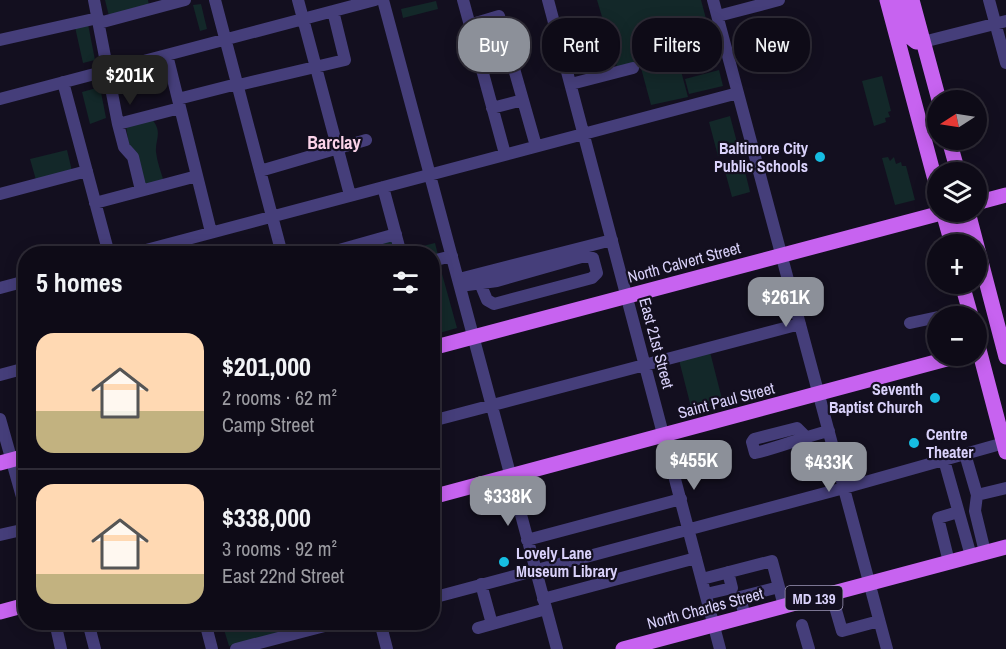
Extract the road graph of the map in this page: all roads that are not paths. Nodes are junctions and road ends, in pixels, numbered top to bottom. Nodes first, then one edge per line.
1 (94, 0) edge
2 (185, 0) edge
3 (215, 0) edge
4 (298, 0) edge
5 (375, 0) edge
6 (383, 0) edge
7 (463, 0) edge
8 (548, 0) edge
9 (713, 0) edge
10 (779, 0) edge
11 (887, 0) edge
12 (898, 0) edge
13 (912, 0) edge
14 (989, 0) edge
15 (333, 11) junction
16 (718, 16) junction
17 (467, 18) edge
18 (303, 19) junction
19 (98, 20) junction
20 (1001, 22) edge
21 (0, 40) edge
22 (225, 40) junction
23 (923, 42) junction
24 (167, 55) junction
25 (1006, 63) edge
26 (317, 66) junction
27 (632, 68) edge
28 (108, 70) junction
29 (482, 72) edge
30 (515, 72) edge
31 (63, 82) junction
32 (237, 84) junction
33 (571, 84) junction
34 (936, 90) edge
35 (738, 93) junction
36 (0, 99) edge
37 (523, 100) junction
38 (179, 104) junction
39 (492, 108) junction
40 (118, 124) junction
41 (584, 134) junction
42 (366, 140) dead end
43 (536, 146) junction
44 (338, 149) junction
45 (505, 154) junction
46 (930, 162) edge
47 (87, 171) junction
48 (260, 171) junction
49 (430, 174) junction
50 (197, 176) junction
51 (383, 187) junction
52 (141, 190) junction
53 (0, 194) edge
54 (351, 195) junction
55 (1006, 195) edge
56 (987, 200) edge
57 (95, 203) junction
58 (272, 216) junction
59 (927, 216) edge
60 (211, 232) junction
61 (396, 234) junction
62 (612, 240) junction
63 (107, 246) edge
64 (160, 246) edge
65 (280, 246) edge
66 (353, 246) edge
67 (399, 246) edge
68 (781, 255) junction
69 (452, 256) junction
70 (440, 259) edge
71 (18, 283) edge
72 (459, 283) junction
73 (480, 283) junction
74 (0, 288) edge
75 (987, 294) edge
76 (627, 296) junction
77 (927, 319) edge
78 (910, 323) dead end
79 (800, 324) junction
80 (473, 337) junction
81 (440, 346) edge
82 (987, 346) edge
83 (1005, 347) edge
84 (927, 364) edge
85 (645, 365) junction
86 (983, 366) edge
87 (18, 370) edge
88 (0, 375) edge
89 (818, 394) junction
90 (491, 405) junction
91 (0, 419) edge
92 (440, 419) edge
93 (829, 431) junction
94 (664, 435) junction
95 (806, 437) dead end
96 (1005, 447) edge
97 (965, 454) junction
98 (12, 460) edge
99 (944, 460) junction
100 (510, 476) junction
101 (18, 482) edge
102 (844, 488) junction
103 (1006, 488) edge
104 (440, 495) edge
105 (977, 495) junction
106 (681, 499) junction
107 (958, 512) junction
108 (689, 529) junction
109 (18, 531) edge
110 (0, 536) edge
111 (527, 540) junction
112 (1006, 547) edge
113 (978, 554) junction
114 (696, 558) junction
115 (949, 562) junction
116 (536, 570) junction
117 (728, 572) junction
118 (702, 579) junction
119 (482, 584) junction
120 (869, 584) junction
121 (779, 587) junction
122 (736, 593) junction
123 (831, 593) junction
124 (706, 594) junction
125 (440, 596) edge
126 (545, 604) junction
127 (784, 606) junction
128 (18, 607) edge
129 (0, 612) edge
130 (745, 617) junction
131 (879, 621) junction
132 (492, 624) junction
133 (714, 625) junction
134 (802, 625) dead end
135 (478, 628) dead end
136 (56, 630) edge
137 (90, 630) edge
138 (207, 630) edge
139 (296, 630) edge
140 (382, 630) edge
141 (62, 649) edge
142 (95, 649) edge
143 (212, 649) edge
144 (236, 649) edge
145 (387, 649) edge
146 (557, 649) edge
147 (623, 649) edge
148 (720, 649) edge
149 (809, 649) edge
150 (887, 649) edge

1 - 19 street
2 - 19 street
3 - 22 street
4 - 18 street
5 - 15 street
6 - 49 street
7 - 17 street
8 - 33 street, East 21st Street
9 - 16 street
10 - 16 street
11 - 46 main road
12 - 23 main road
13 - 23 main road
14 - 20 street
15 - 18 street
15 - 26 street
16 - 35 street
18 - 22 street
18 - 26 street
19 - 21 street
19 - 28 street
20 - 23 street
20 - 25 street
22 - 24 street
22 - 32 street
23 - 34 main road
24 - 28 street
24 - 38 street
26 - 32 street
26 - 44 street
27 - 33 street
28 - 31 street
28 - 40 street
29 - 39 street
30 - 37 street
31 - 36 street
31 - 47 street
32 - 38 street
32 - 48 street
33 - 41 street, East 21st Street
35 - 41 street
35 - 68 street
37 - 39 street
37 - 43 street
38 - 40 street
38 - 50 street
39 - 45 street
40 - 52 street
41 - 43 street
41 - 62 street, East 21st Street
42 - 44 street
43 - 45 street
44 - 48 street
44 - 54 street
45 - 49 street
47 - 53 street
47 - 57 street
48 - 58 street
49 - 51 street
49 - 69 street
50 - 52 street
50 - 60 street
51 - 54 street
51 - 61 street
52 - 57 street
54 - 58 street
55 - 56 main road
57 - 63 street
58 - 60 street
58 - 65 street
59 - 68 main road, North Calvert Street
60 - 64 street
61 - 66 street
61 - 67 street
62 - 72 street
62 - 76 street, East 21st Street
68 - 76 main road, North Calvert Street
68 - 79 street
69 - 70 street
69 - 72 street
71 - 74 street
72 - 73 street
72 - 80 street
73 - 73 street
75 - 83 main road
76 - 80 main road, North Calvert Street
76 - 85 street, East 21st Street
77 - 78 street
79 - 85 street
79 - 89 street
80 - 81 main road, North Calvert Street
80 - 90 street
82 - 83 main road
84 - 89 main road, Saint Paul Street
85 - 90 street
85 - 94 street, East 21st Street
86 - 96 main road
87 - 88 street
89 - 93 street
89 - 94 main road, Saint Paul Street
90 - 92 street
90 - 100 street
91 - 98 street
93 - 95 street
93 - 102 street
94 - 100 main road, Saint Paul Street
94 - 106 street, East 21st Street
96 - 97 street
97 - 99 street
97 - 105 street
98 - 101 street
99 - 102 street
99 - 107 street
100 - 104 main road, Saint Paul Street
100 - 111 street
102 - 108 street
102 - 120 street
103 - 105 street
105 - 113 street
106 - 108 street, East 21st Street
106 - 111 street
107 - 113 street
107 - 115 street
108 - 114 street, East 21st Street
108 - 116 street
109 - 110 street
111 - 116 street
112 - 113 main road, North Charles Street / MD 139
113 - 115 main road, North Charles Street / MD 139
114 - 118 street, East 21st Street
114 - 126 street
115 - 120 main road, North Charles Street / MD 139
116 - 119 street
116 - 126 street
117 - 118 street
117 - 121 street
117 - 122 street
118 - 124 street, East 21st Street
119 - 125 street
119 - 132 street
120 - 123 main road, North Charles Street / MD 139
120 - 131 street
121 - 122 street
121 - 127 street
122 - 124 street
122 - 130 street
123 - 127 main road, North Charles Street / MD 139
123 - 131 street
124 - 133 street, East 21st Street
126 - 132 street
126 - 146 street
127 - 130 main road, North Charles Street / MD 139
128 - 129 main road
130 - 133 main road, North Charles Street / MD 139
131 - 150 street
132 - 135 street
133 - 147 main road, North Charles Street / MD 139
133 - 148 street, East 21st Street
134 - 149 street
136 - 141 street
137 - 142 street
138 - 143 street
139 - 144 street
140 - 145 street

